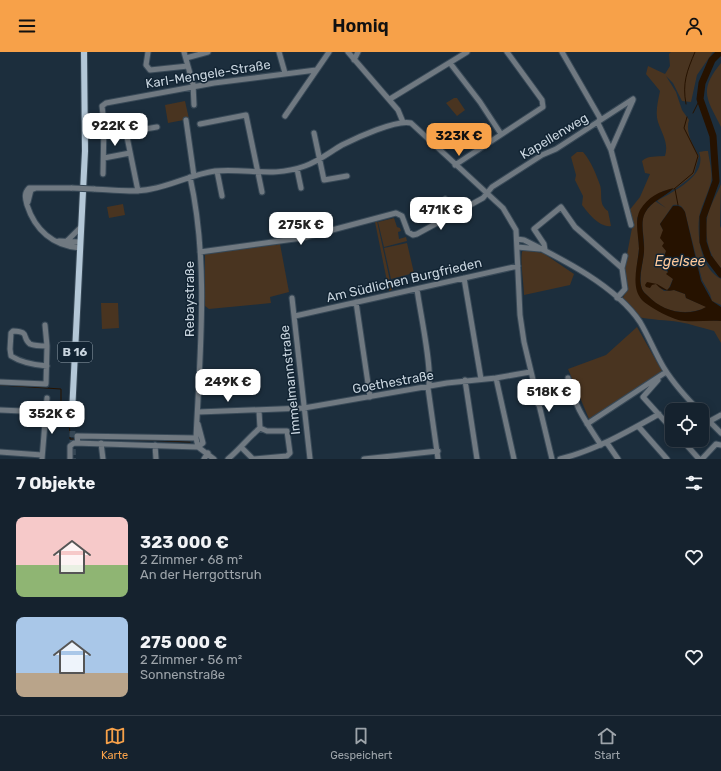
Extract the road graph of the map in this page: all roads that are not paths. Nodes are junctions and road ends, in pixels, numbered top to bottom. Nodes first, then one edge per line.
1 (84, 52) edge
2 (148, 52) edge
3 (208, 52) edge
4 (279, 52) edge
5 (348, 52) edge
6 (358, 52) edge
7 (466, 52) edge
8 (507, 52) edge
9 (562, 52) edge
10 (327, 53) edge
11 (185, 55) edge
12 (354, 60) junction
13 (450, 63) junction
14 (188, 66) junction
15 (316, 70) junction
16 (285, 73) junction
17 (193, 86) junction
18 (390, 99) junction
19 (194, 105) dead end
20 (285, 116) dead end
21 (186, 120) dead end
22 (403, 122) junction
23 (598, 123) junction
24 (200, 124) dead end
25 (157, 127) dead end
26 (126, 132) junction
27 (314, 133) dead end
28 (501, 134) junction
29 (104, 136) junction
30 (611, 150) junction
31 (130, 153) junction
32 (104, 158) junction
33 (320, 160) junction
34 (455, 166) junction
35 (297, 169) junction
36 (217, 171) junction
37 (258, 173) junction
38 (103, 174) dead end
39 (347, 176) dead end
40 (192, 177) junction
41 (36, 188) junction
42 (301, 188) dead end
43 (138, 191) junction
44 (262, 192) dead end
45 (486, 192) junction
46 (222, 196) dead end
47 (444, 199) dead end
48 (27, 205) junction
49 (453, 214) junction
50 (631, 225) dead end
51 (81, 227) junction
52 (517, 239) junction
53 (56, 241) junction
54 (67, 241) junction
55 (80, 245) junction
56 (517, 246) junction
57 (545, 250) junction
58 (200, 252) junction
59 (625, 256) dead end
60 (518, 266) junction
61 (622, 268) junction
62 (464, 278) junction
63 (417, 289) junction
64 (292, 298) dead end
65 (617, 298) junction
66 (356, 302) junction
67 (295, 316) junction
68 (45, 325) dead end
69 (47, 346) junction
70 (47, 366) junction
71 (530, 372) junction
72 (666, 372) junction
73 (660, 377) junction
74 (496, 378) junction
75 (568, 378) dead end
76 (481, 379) junction
77 (465, 380) junction
78 (0, 382) edge
79 (428, 388) junction
80 (571, 394) junction
81 (47, 398) dead end
82 (370, 398) junction
83 (692, 403) edge
84 (538, 404) junction
85 (304, 408) junction
86 (0, 410) edge
87 (259, 411) junction
88 (45, 412) junction
89 (198, 412) junction
90 (72, 413) tunnel mouth
91 (659, 414) junction
92 (721, 415) edge
93 (197, 420) junction
94 (665, 421) edge
95 (710, 421) joint
96 (587, 424) junction
97 (638, 426) junction
98 (260, 428) junction
99 (721, 433) edge
100 (196, 438) junction
101 (78, 443) junction
102 (101, 443) junction
103 (607, 443) junction
104 (155, 445) junction
105 (601, 445) junction
106 (721, 445) edge
107 (198, 446) junction
108 (241, 447) junction
109 (688, 447) edge
110 (438, 451) junction
111 (0, 452) edge
112 (208, 453) junction
113 (581, 453) junction
114 (42, 457) edge
115 (266, 458) edge
116 (70, 459) edge
117 (103, 459) edge
118 (156, 459) edge
119 (204, 459) edge
120 (214, 459) edge
121 (228, 459) edge
122 (253, 459) edge
123 (310, 459) edge
124 (364, 459) edge
125 (438, 459) edge
126 (477, 459) edge
127 (514, 459) edge
128 (552, 459) edge
129 (560, 459) edge
130 (584, 459) edge
131 (618, 459) edge
132 (667, 459) edge
133 (699, 459) edge
134 (702, 459) edge

1 - 51 main road, B 16
2 - 14 street
3 - 11 street
4 - 16 street
5 - 12 street
6 - 12 street
7 - 13 street
8 - 28 street
9 - 23 street
10 - 15 street
11 - 14 street
12 - 18 street
13 - 18 street
13 - 28 street
14 - 17 street
15 - 16 street, Karl-Mengele-Straße
15 - 20 street
16 - 17 street, Karl-Mengele-Straße
17 - 19 street
17 - 29 street, Karl-Mengele-Straße
18 - 22 street
21 - 40 street, Rebaystraße
22 - 33 street
22 - 34 street
23 - 30 street
23 - 30 street, Kapellenweg
23 - 45 street, Kapellenweg
24 - 37 street
25 - 26 street
26 - 29 street
26 - 31 street
27 - 33 street
28 - 34 street
29 - 32 street
30 - 50 street
31 - 32 street
31 - 43 street
32 - 38 street
33 - 35 street
33 - 39 street
34 - 45 street
35 - 37 street
35 - 42 street
36 - 37 street
36 - 40 street
36 - 46 street
37 - 44 street
40 - 43 street
40 - 58 street, Rebaystraße
41 - 43 street, bridge
41 - 48 street
41 - 48 street
45 - 49 street, Kapellenweg
45 - 52 street
47 - 49 street
48 - 53 street
49 - 58 street, Kapellenweg
51 - 54 street
51 - 55 main road, B 16
52 - 56 street
52 - 57 street
53 - 54 street
53 - 55 street
54 - 55 street
55 - 90 main road, B 16
56 - 57 street
56 - 60 street
57 - 61 street
57 - 65 street
58 - 89 street, Rebaystraße
59 - 61 street
60 - 62 street, Am Südlichen Burgfrieden
60 - 71 street
61 - 65 street
62 - 63 street, Am Südlichen Burgfrieden
62 - 76 street
63 - 66 street, Am Südlichen Burgfrieden
63 - 79 street
64 - 67 street, Immelmannstraße
65 - 72 street
66 - 67 street, Am Südlichen Burgfrieden
66 - 82 street
67 - 85 street, Immelmannstraße
68 - 69 street
69 - 70 street
69 - 70 street
70 - 78 street
71 - 74 street, Goethestraße
71 - 84 street
72 - 73 street
72 - 83 street
73 - 91 street
73 - 96 street
74 - 76 street, Goethestraße
74 - 127 street
75 - 80 street
76 - 77 street, Goethestraße
77 - 79 street, Goethestraße
77 - 126 street
79 - 82 street, Goethestraße
79 - 110 street
80 - 84 street
80 - 96 street
81 - 88 street
82 - 85 street, Goethestraße
84 - 128 street
85 - 87 street, Goethestraße
85 - 123 street, Immelmannstraße
86 - 88 street
87 - 89 street, Goethestraße
87 - 98 street
88 - 114 street
89 - 93 street, Rebaystraße
91 - 94 street
91 - 97 street
92 - 95 street
93 - 100 street, Rebaystraße
93 - 107 street, Rebaystraße
95 - 99 street
96 - 105 street
97 - 103 street
97 - 132 street
98 - 108 street
98 - 115 street
100 - 101 street
100 - 107 street, Rebaystraße
101 - 102 street
101 - 116 street
102 - 104 street
102 - 117 street
103 - 105 street
103 - 131 street
104 - 107 street
104 - 118 street
105 - 113 street
106 - 134 street
107 - 112 street
108 - 121 street
108 - 122 street
109 - 133 street
110 - 124 street
110 - 125 street
111 - 114 street
112 - 119 street
112 - 120 street
113 - 129 street
113 - 130 street
115 - 122 street

